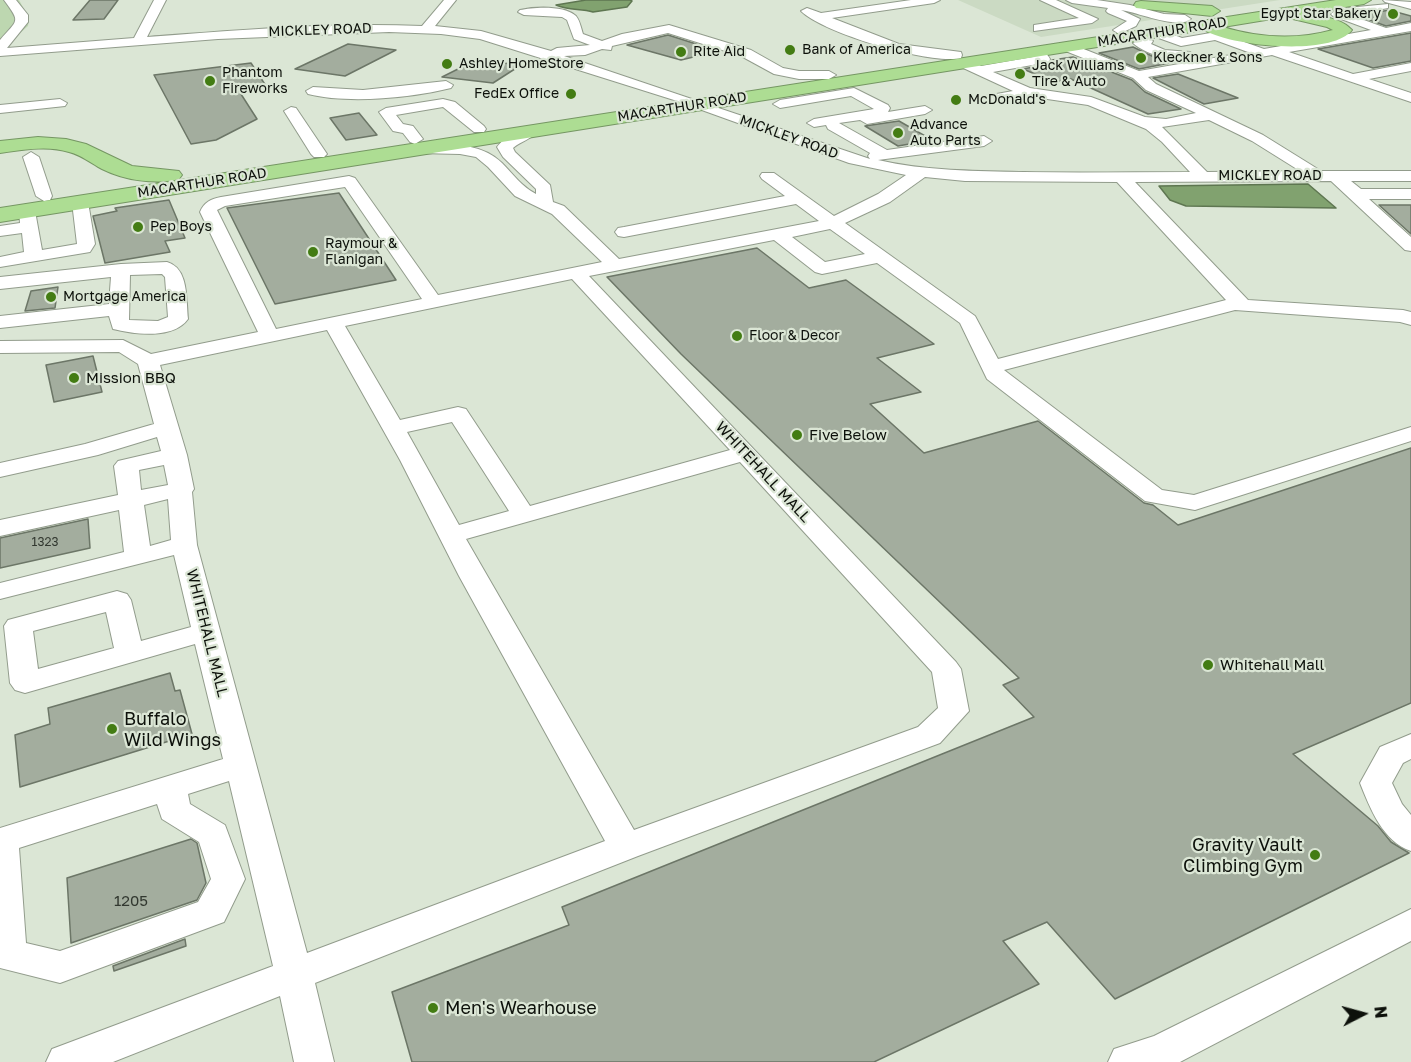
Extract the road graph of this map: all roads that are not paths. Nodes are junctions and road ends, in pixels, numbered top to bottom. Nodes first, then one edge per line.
1 (10, 0) edge
2 (160, 0) edge
3 (450, 0) edge
4 (531, 0) edge
5 (932, 0) edge
6 (1046, 0) edge
7 (1072, 0) edge
8 (1101, 0) edge
9 (1364, 0) edge
10 (1320, 3) edge
11 (1399, 3) edge
12 (1141, 5) junction
13 (1270, 11) junction
14 (1346, 12) junction
15 (1411, 14) edge
16 (333, 18) dead end
17 (1182, 19) junction
18 (204, 23) dead end
19 (1203, 26) junction
20 (1411, 27) edge
21 (426, 28) junction
22 (501, 28) dead end
23 (1038, 28) dead end
24 (1384, 31) junction
25 (481, 35) junction
26 (1140, 35) junction
27 (139, 40) junction
28 (882, 43) junction
29 (605, 46) junction
30 (1067, 47) junction
31 (0, 50) edge
32 (585, 51) junction
33 (1268, 52) junction
34 (544, 53) junction
35 (751, 57) junction
36 (916, 62) junction
37 (966, 63) junction
38 (1207, 63) junction
39 (577, 64) junction
40 (1411, 67) edge
41 (1138, 75) junction
42 (1353, 78) junction
43 (446, 86) dead end
44 (792, 90) junction
45 (313, 91) dead end
46 (1027, 92) junction
47 (681, 98) junction
48 (1411, 98) edge
49 (807, 100) junction
50 (985, 100) dead end
51 (60, 103) dead end
52 (700, 105) junction
53 (0, 109) edge
54 (925, 110) dead end
55 (291, 111) dead end
56 (1210, 116) junction
57 (1143, 122) junction
58 (827, 124) junction
59 (478, 129) junction
60 (531, 131) junction
61 (781, 135) junction
62 (404, 140) junction
63 (984, 141) dead end
64 (0, 147) edge
65 (319, 154) junction
66 (885, 155) junction
67 (32, 158) dead end
68 (855, 160) junction
69 (920, 173) junction
70 (183, 175) junction
71 (768, 176) dead end
72 (1202, 176) junction
73 (1317, 176) junction
74 (1335, 176) junction
75 (1411, 176) edge
76 (1122, 177) junction
77 (1357, 194) junction
78 (1411, 194) edge
79 (44, 196) junction
80 (799, 198) junction
81 (80, 202) junction
82 (545, 202) junction
83 (0, 203) edge
84 (0, 215) edge
85 (28, 219) junction
86 (832, 221) junction
87 (0, 231) edge
88 (624, 232) dead end
89 (778, 235) junction
90 (1411, 246) edge
91 (34, 256) junction
92 (881, 257) junction
93 (0, 262) edge
94 (615, 265) junction
95 (121, 270) junction
96 (576, 273) junction
97 (0, 283) edge
98 (434, 303) junction
99 (1239, 303) junction
100 (118, 309) junction
101 (1411, 319) edge
102 (0, 322) edge
103 (333, 323) junction
104 (269, 335) junction
105 (0, 347) edge
106 (148, 361) junction
107 (992, 367) junction
108 (167, 427) junction
109 (393, 428) junction
110 (1411, 434) edge
111 (745, 453) junction
112 (175, 455) junction
113 (0, 470) edge
114 (182, 489) junction
115 (130, 498) junction
116 (524, 514) junction
117 (0, 528) edge
118 (453, 535) junction
119 (184, 545) junction
120 (138, 556) junction
121 (0, 591) edge
122 (206, 632) junction
123 (130, 654) dead end
124 (1411, 745) edge
125 (240, 765) junction
126 (171, 787) junction
127 (1411, 838) edge
128 (626, 847) junction
129 (1411, 924) edge
130 (294, 974) junction
131 (66, 1062) edge
132 (314, 1062) edge
133 (1128, 1062) edge

1 - 31 street
2 - 27 street
3 - 21 street
4 - 29 street
5 - 28 street
6 - 23 street
7 - 17 street
7 - 26 street
8 - 12 street
9 - 10 highway, MACARTHUR ROAD
9 - 11 street
10 - 13 highway, MACARTHUR ROAD
10 - 14 street
11 - 14 street
11 - 15 street
12 - 13 highway
12 - 17 street
13 - 17 highway, MACARTHUR ROAD
13 - 19 highway, MACARTHUR ROAD
13 - 19 highway
14 - 24 street
16 - 18 street
17 - 19 highway
17 - 26 highway, MACARTHUR ROAD
19 - 26 highway, MACARTHUR ROAD
20 - 24 street
21 - 25 street, MICKLEY ROAD
21 - 27 street, MICKLEY ROAD
22 - 25 street
24 - 33 street
25 - 34 street, MICKLEY ROAD
26 - 30 highway, MACARTHUR ROAD
26 - 33 street
26 - 37 highway, MACARTHUR ROAD
26 - 38 street
27 - 31 street, MICKLEY ROAD
28 - 36 street
28 - 37 street
29 - 32 street
29 - 35 street
30 - 37 highway, MACARTHUR ROAD
30 - 41 street
32 - 34 street
32 - 39 street
33 - 38 street
33 - 42 street
34 - 39 street, MICKLEY ROAD
35 - 36 highway, MACARTHUR ROAD
35 - 47 highway, MACARTHUR ROAD
36 - 37 highway, MACARTHUR ROAD
37 - 44 highway, MACARTHUR ROAD
37 - 46 street
38 - 41 street
39 - 47 street, MICKLEY ROAD
40 - 42 street
41 - 56 street
42 - 48 street
43 - 45 street
44 - 49 street
44 - 52 highway, MACARTHUR ROAD
46 - 50 street
46 - 57 street
47 - 52 street, MICKLEY ROAD
47 - 59 highway, MACARTHUR ROAD
49 - 58 street
49 - 58 street
49 - 58 street
51 - 53 street
52 - 60 highway, MACARTHUR ROAD
52 - 61 street, MICKLEY ROAD
54 - 58 street
55 - 65 street
56 - 57 street
56 - 73 street
57 - 72 street
58 - 61 street
58 - 66 street
59 - 62 highway, MACARTHUR ROAD
59 - 62 street
60 - 62 highway, MACARTHUR ROAD
60 - 82 street
61 - 68 street, MICKLEY ROAD
62 - 65 highway, MACARTHUR ROAD
62 - 81 highway, MACARTHUR ROAD
62 - 82 street
63 - 66 street
64 - 70 highway
65 - 70 highway, MACARTHUR ROAD
66 - 68 street
67 - 79 street
68 - 69 street, MICKLEY ROAD
69 - 76 street, MICKLEY ROAD
69 - 86 street
70 - 79 highway, MACARTHUR ROAD
71 - 80 street
72 - 73 street, MICKLEY ROAD
72 - 76 street, MICKLEY ROAD
73 - 74 street, MICKLEY ROAD
74 - 75 street, MICKLEY ROAD
74 - 77 street
76 - 99 street
77 - 78 street
77 - 90 street
79 - 83 highway, MACARTHUR ROAD
80 - 86 street
80 - 88 street
81 - 85 highway, MACARTHUR ROAD
81 - 91 street
82 - 94 street
84 - 85 highway, MACARTHUR ROAD
85 - 87 street
85 - 91 street
86 - 89 street
86 - 92 street
89 - 92 street
89 - 94 street
91 - 93 street
92 - 107 street
94 - 96 street
95 - 97 street
95 - 100 street
95 - 100 street
96 - 98 street
96 - 111 street, WHITEHALL MALL
98 - 103 street
98 - 104 street
99 - 101 street
99 - 107 street
100 - 102 street
103 - 104 street
103 - 109 street
104 - 106 street
105 - 106 street
106 - 108 street, WHITEHALL MALL
107 - 110 street
108 - 112 street, WHITEHALL MALL
108 - 113 street
109 - 116 street
109 - 118 street
111 - 116 street
111 - 128 street, WHITEHALL MALL
112 - 114 street, WHITEHALL MALL
112 - 115 street
114 - 115 street
114 - 119 street, WHITEHALL MALL
115 - 117 street
115 - 120 street
116 - 118 street
118 - 128 street
119 - 120 street
119 - 122 street, WHITEHALL MALL
120 - 121 street
122 - 123 street
122 - 125 street, WHITEHALL MALL
124 - 127 street
125 - 126 street
125 - 130 street, WHITEHALL MALL
126 - 126 street
128 - 130 street, WHITEHALL MALL
129 - 133 street
130 - 131 street, WHITEHALL MALL
130 - 132 street, WHITEHALL MALL

